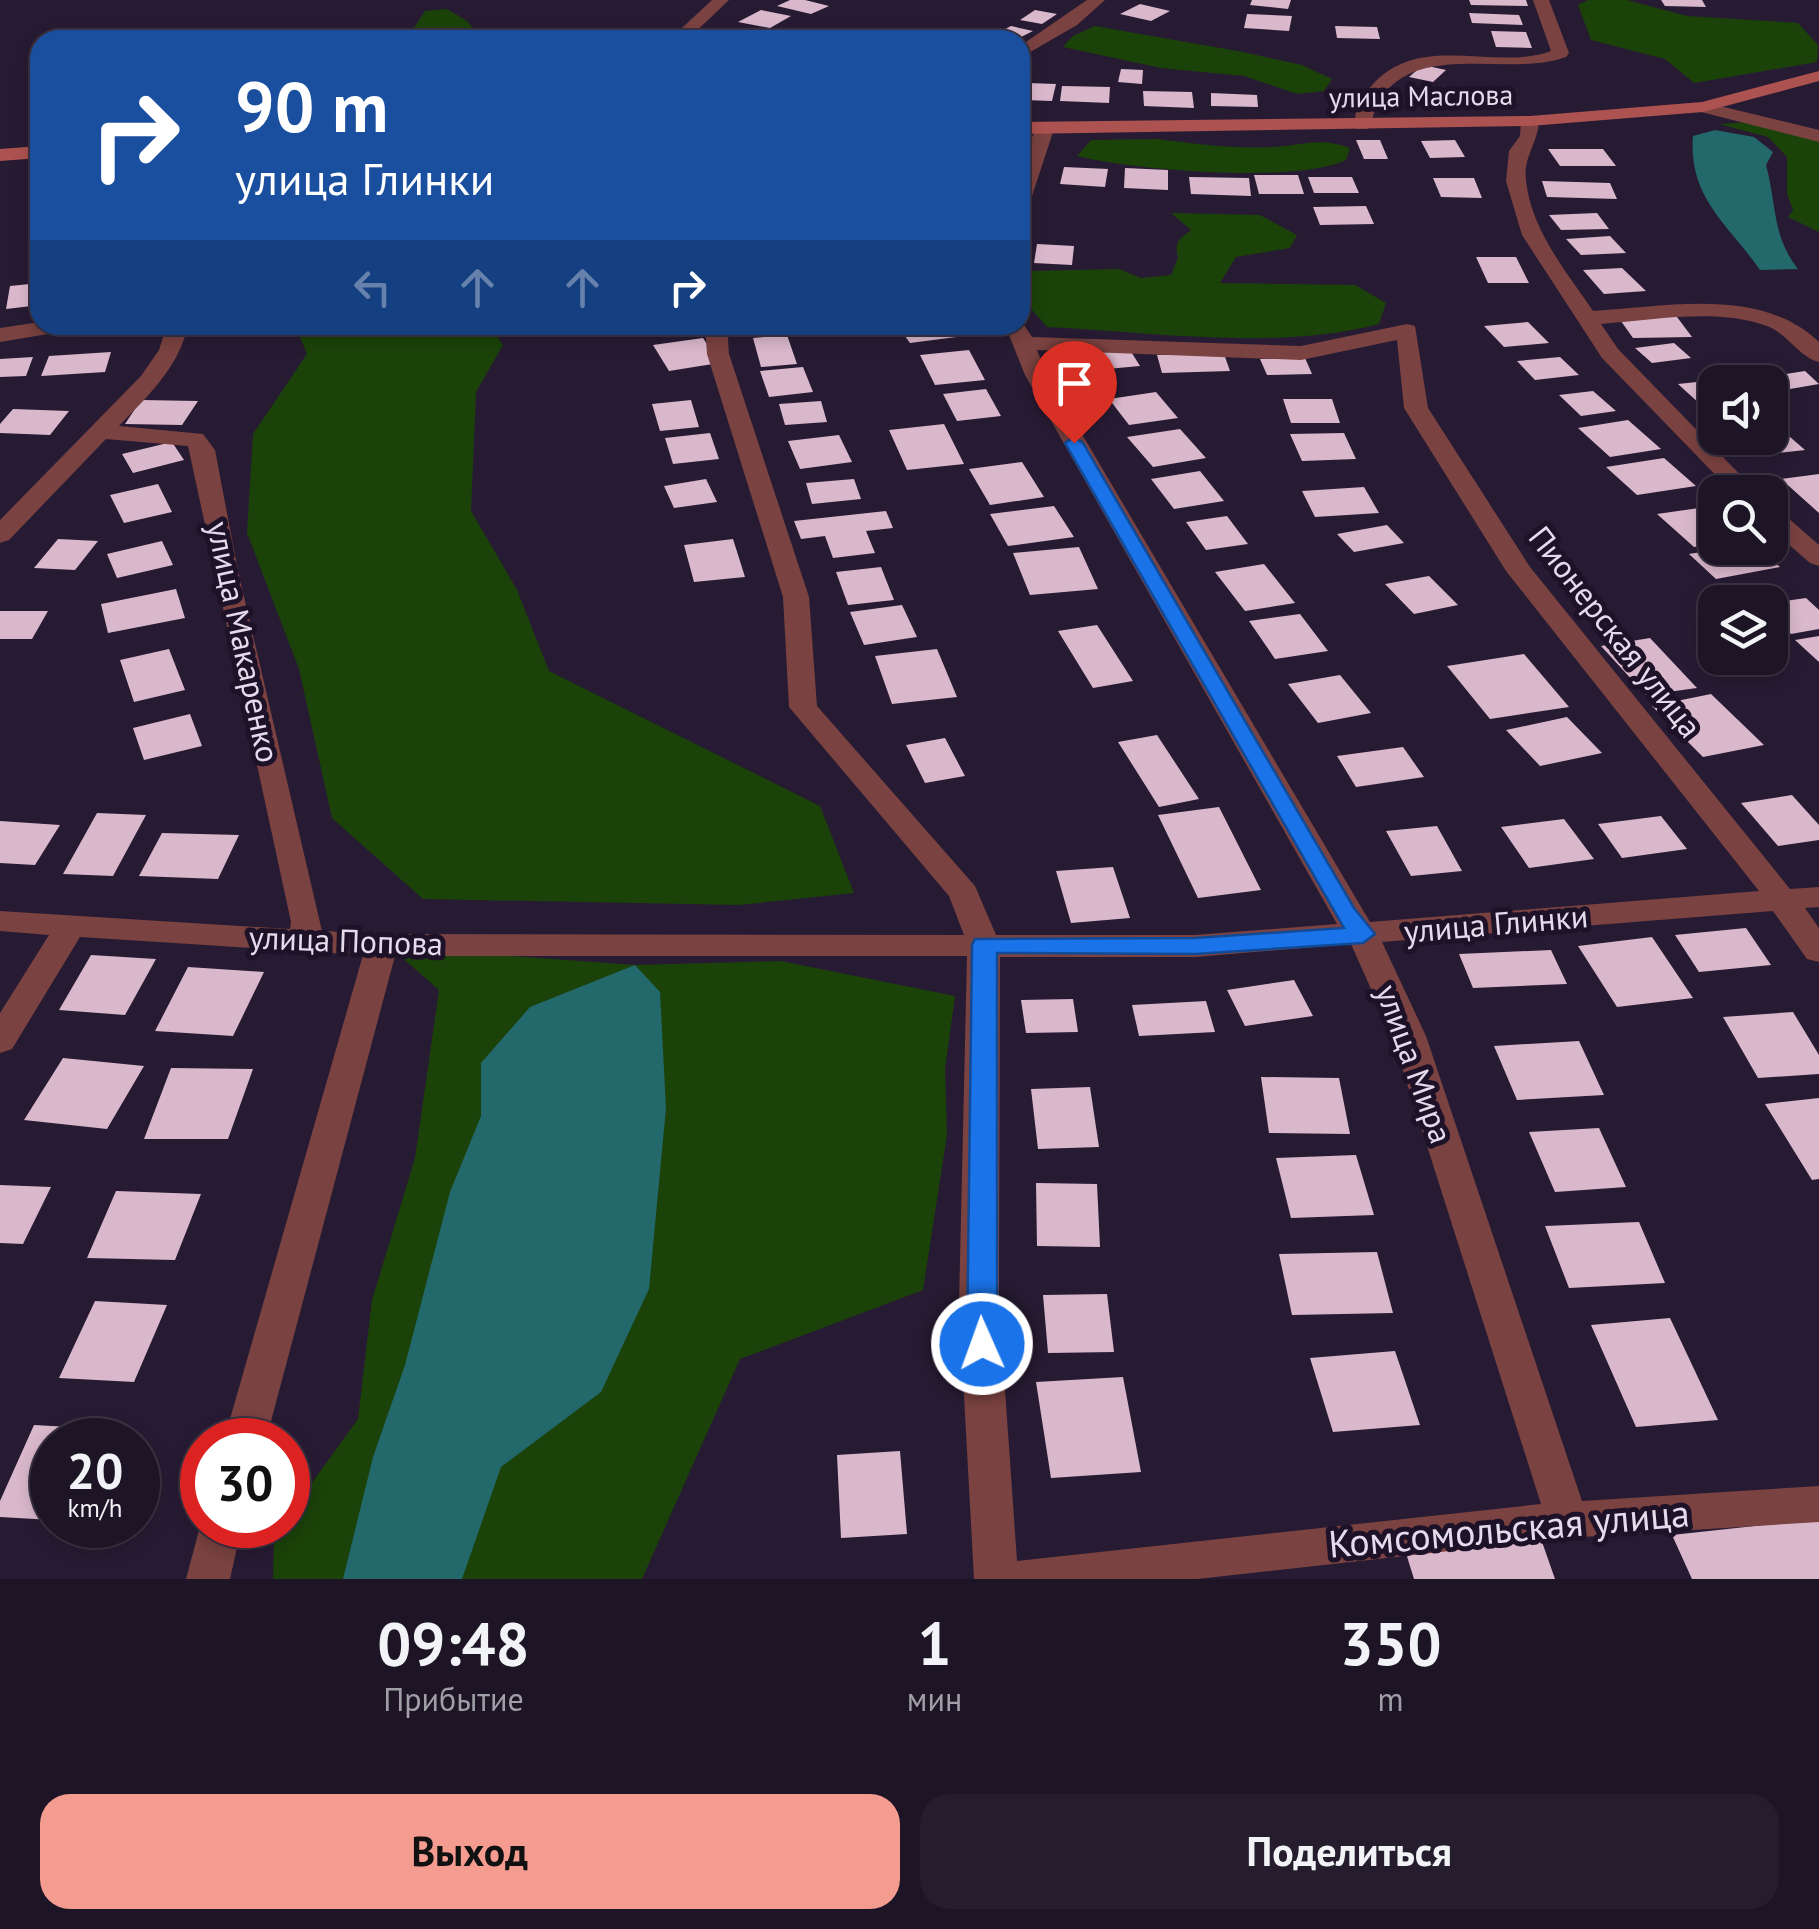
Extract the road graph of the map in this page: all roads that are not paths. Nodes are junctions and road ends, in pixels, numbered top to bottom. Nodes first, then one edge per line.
1 (721, 0) edge
2 (1097, 0) edge
3 (1541, 0) edge
4 (687, 30) edge
5 (1030, 46) edge
6 (1819, 76) edge
7 (1703, 107) junction
8 (1530, 121) junction
9 (1362, 125) junction
10 (1030, 128) edge
11 (1044, 129) junction
12 (1819, 136) edge
13 (30, 153) edge
14 (0, 156) edge
15 (1030, 172) edge
16 (1586, 318) junction
17 (30, 330) edge
18 (0, 335) edge
19 (174, 335) edge
20 (717, 335) edge
21 (1020, 335) edge
22 (1030, 335) edge
23 (1819, 355) edge
24 (98, 431) junction
25 (1729, 475) edge
26 (1788, 530) edge
27 (0, 536) edge
28 (1819, 558) edge
29 (1819, 896) edge
30 (1783, 900) junction
31 (0, 921) edge
32 (70, 927) junction
33 (1363, 934) junction
34 (305, 941) junction
35 (382, 945) junction
36 (692, 945) joint
37 (984, 945) junction
38 (1819, 951) edge
39 (0, 1041) edge
40 (251, 1418) edge
41 (1819, 1504) edge
42 (1567, 1520) junction
43 (216, 1548) edge
44 (208, 1579) edge
45 (996, 1579) edge
46 (1021, 1579) edge

1 - 4 street
2 - 5 street
3 - 9 street
6 - 7 main road, улица Маслова
7 - 8 main road, улица Маслова
7 - 12 street
8 - 9 main road, улица Маслова
8 - 16 street
9 - 11 main road, улица Маслова
10 - 11 main road, улица Маслова
11 - 15 street
13 - 14 main road
16 - 23 street
16 - 25 street
17 - 18 street
19 - 24 street
20 - 37 street
21 - 33 street, улица Мира
22 - 30 street, Пионерская улица
24 - 27 street
24 - 34 street, улица Макаренко
26 - 28 street
29 - 30 street, улица Глинки
30 - 33 street, улица Глинки
30 - 38 street, Пионерская улица
31 - 32 street, улица Попова
32 - 34 street, улица Попова
32 - 39 street
33 - 37 street, улица Глинки
33 - 42 street, улица Мира
34 - 35 street, улица Попова
35 - 36 street, улица Попова
35 - 40 street
36 - 37 street, улица Глинки
37 - 45 street
41 - 42 street, Комсомольская улица
42 - 46 street, Комсомольская улица
43 - 44 street

